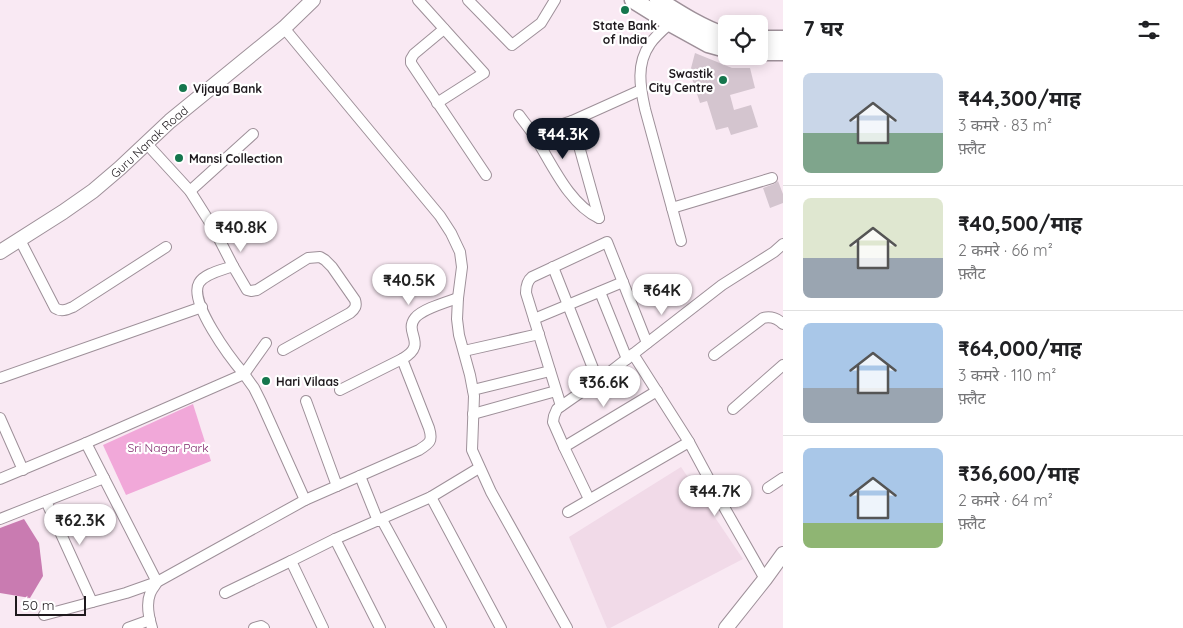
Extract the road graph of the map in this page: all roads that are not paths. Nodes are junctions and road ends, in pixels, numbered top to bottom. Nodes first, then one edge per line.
1 (313, 0) edge
2 (418, 0) edge
3 (468, 0) edge
4 (555, 0) edge
5 (633, 0) edge
6 (658, 0) edge
7 (675, 18) junction
8 (284, 28) junction
9 (444, 29) junction
10 (718, 33) edge
11 (768, 39) edge
12 (783, 39) edge
13 (718, 47) edge
14 (768, 52) edge
15 (783, 52) edge
16 (640, 90) junction
17 (437, 103) junction
18 (518, 115) dead end
19 (572, 121) junction
20 (253, 134) dead end
21 (534, 134) junction
22 (146, 143) junction
23 (486, 175) dead end
24 (772, 178) dead end
25 (190, 191) junction
26 (672, 208) junction
27 (20, 240) junction
28 (681, 241) dead end
29 (783, 244) edge
30 (166, 248) dead end
31 (0, 252) edge
32 (233, 266) junction
33 (553, 267) junction
34 (623, 282) junction
35 (600, 292) junction
36 (458, 298) junction
37 (568, 304) junction
38 (202, 307) junction
39 (534, 319) junction
40 (783, 324) edge
41 (539, 334) junction
42 (266, 343) dead end
43 (647, 343) junction
44 (283, 350) dead end
45 (464, 351) junction
46 (714, 355) dead end
47 (630, 356) junction
48 (402, 359) junction
49 (783, 366) edge
50 (550, 371) junction
51 (244, 374) junction
52 (0, 378) edge
53 (598, 381) junction
54 (340, 390) dead end
55 (473, 390) junction
56 (556, 391) junction
57 (657, 391) junction
58 (306, 401) dead end
59 (561, 406) junction
60 (733, 409) dead end
61 (473, 414) junction
62 (0, 418) edge
63 (689, 442) junction
64 (86, 443) junction
65 (564, 447) junction
66 (479, 468) junction
67 (23, 470) junction
68 (360, 476) junction
69 (104, 478) junction
70 (783, 478) edge
71 (0, 479) edge
72 (337, 486) junction
73 (768, 488) dead end
74 (431, 497) junction
75 (589, 499) junction
76 (306, 500) junction
77 (46, 501) junction
78 (568, 512) dead end
79 (0, 519) edge
80 (380, 520) junction
81 (335, 539) junction
82 (783, 555) edge
83 (291, 561) junction
84 (765, 579) junction
85 (157, 582) junction
86 (225, 593) dead end
87 (92, 602) junction
88 (44, 615) dead end
89 (151, 624) edge
90 (128, 628) edge
91 (254, 628) edge
92 (264, 628) edge
93 (323, 628) edge
94 (380, 628) edge
95 (441, 628) edge
96 (500, 628) edge
97 (567, 628) edge
98 (726, 628) edge

1 - 8 street, Guru Nanak Road
2 - 9 street
3 - 4 street
5 - 7 main road
6 - 7 main road
7 - 10 main road
7 - 13 main road
7 - 16 street
8 - 22 street, Guru Nanak Road
8 - 36 street
9 - 17 street
9 - 17 street
11 - 12 main road
14 - 15 main road
16 - 19 street
16 - 26 street
17 - 23 street
18 - 21 street
19 - 21 street
19 - 21 street
20 - 25 street
22 - 25 street
22 - 27 street, Guru Nanak Road
24 - 26 street
25 - 32 street
26 - 28 street
27 - 30 street
27 - 31 street, Guru Nanak Road
29 - 43 street
32 - 38 street
32 - 44 street
33 - 34 street
33 - 37 street
33 - 39 street
34 - 35 street
34 - 43 street
35 - 37 street
35 - 47 street
36 - 45 street
36 - 48 street
37 - 39 street
37 - 53 street
38 - 51 street
38 - 52 street
39 - 41 street
40 - 46 street
41 - 45 street
41 - 50 street
42 - 51 street
43 - 47 street
45 - 55 street
47 - 53 street
47 - 57 street
48 - 54 street
48 - 68 street
49 - 60 street
50 - 55 street
50 - 56 street
51 - 64 street
51 - 76 street
53 - 59 street
55 - 61 street
56 - 59 street
56 - 61 street
57 - 63 street
57 - 65 street
58 - 72 street
59 - 65 street
61 - 66 street
62 - 67 street
63 - 75 street
63 - 84 street
64 - 67 street
64 - 69 street
65 - 75 street
66 - 74 street
66 - 97 street
67 - 71 street
68 - 72 street
68 - 80 street
69 - 77 street
69 - 85 street
70 - 73 street
72 - 76 street
74 - 80 street
74 - 96 street
75 - 78 street
76 - 85 street
77 - 79 street
77 - 87 street
80 - 81 street
80 - 95 street
81 - 83 street
81 - 94 street
82 - 84 street
83 - 86 street
83 - 93 street
84 - 98 street
85 - 87 street
85 - 89 street
87 - 88 street
89 - 90 street
91 - 92 street

